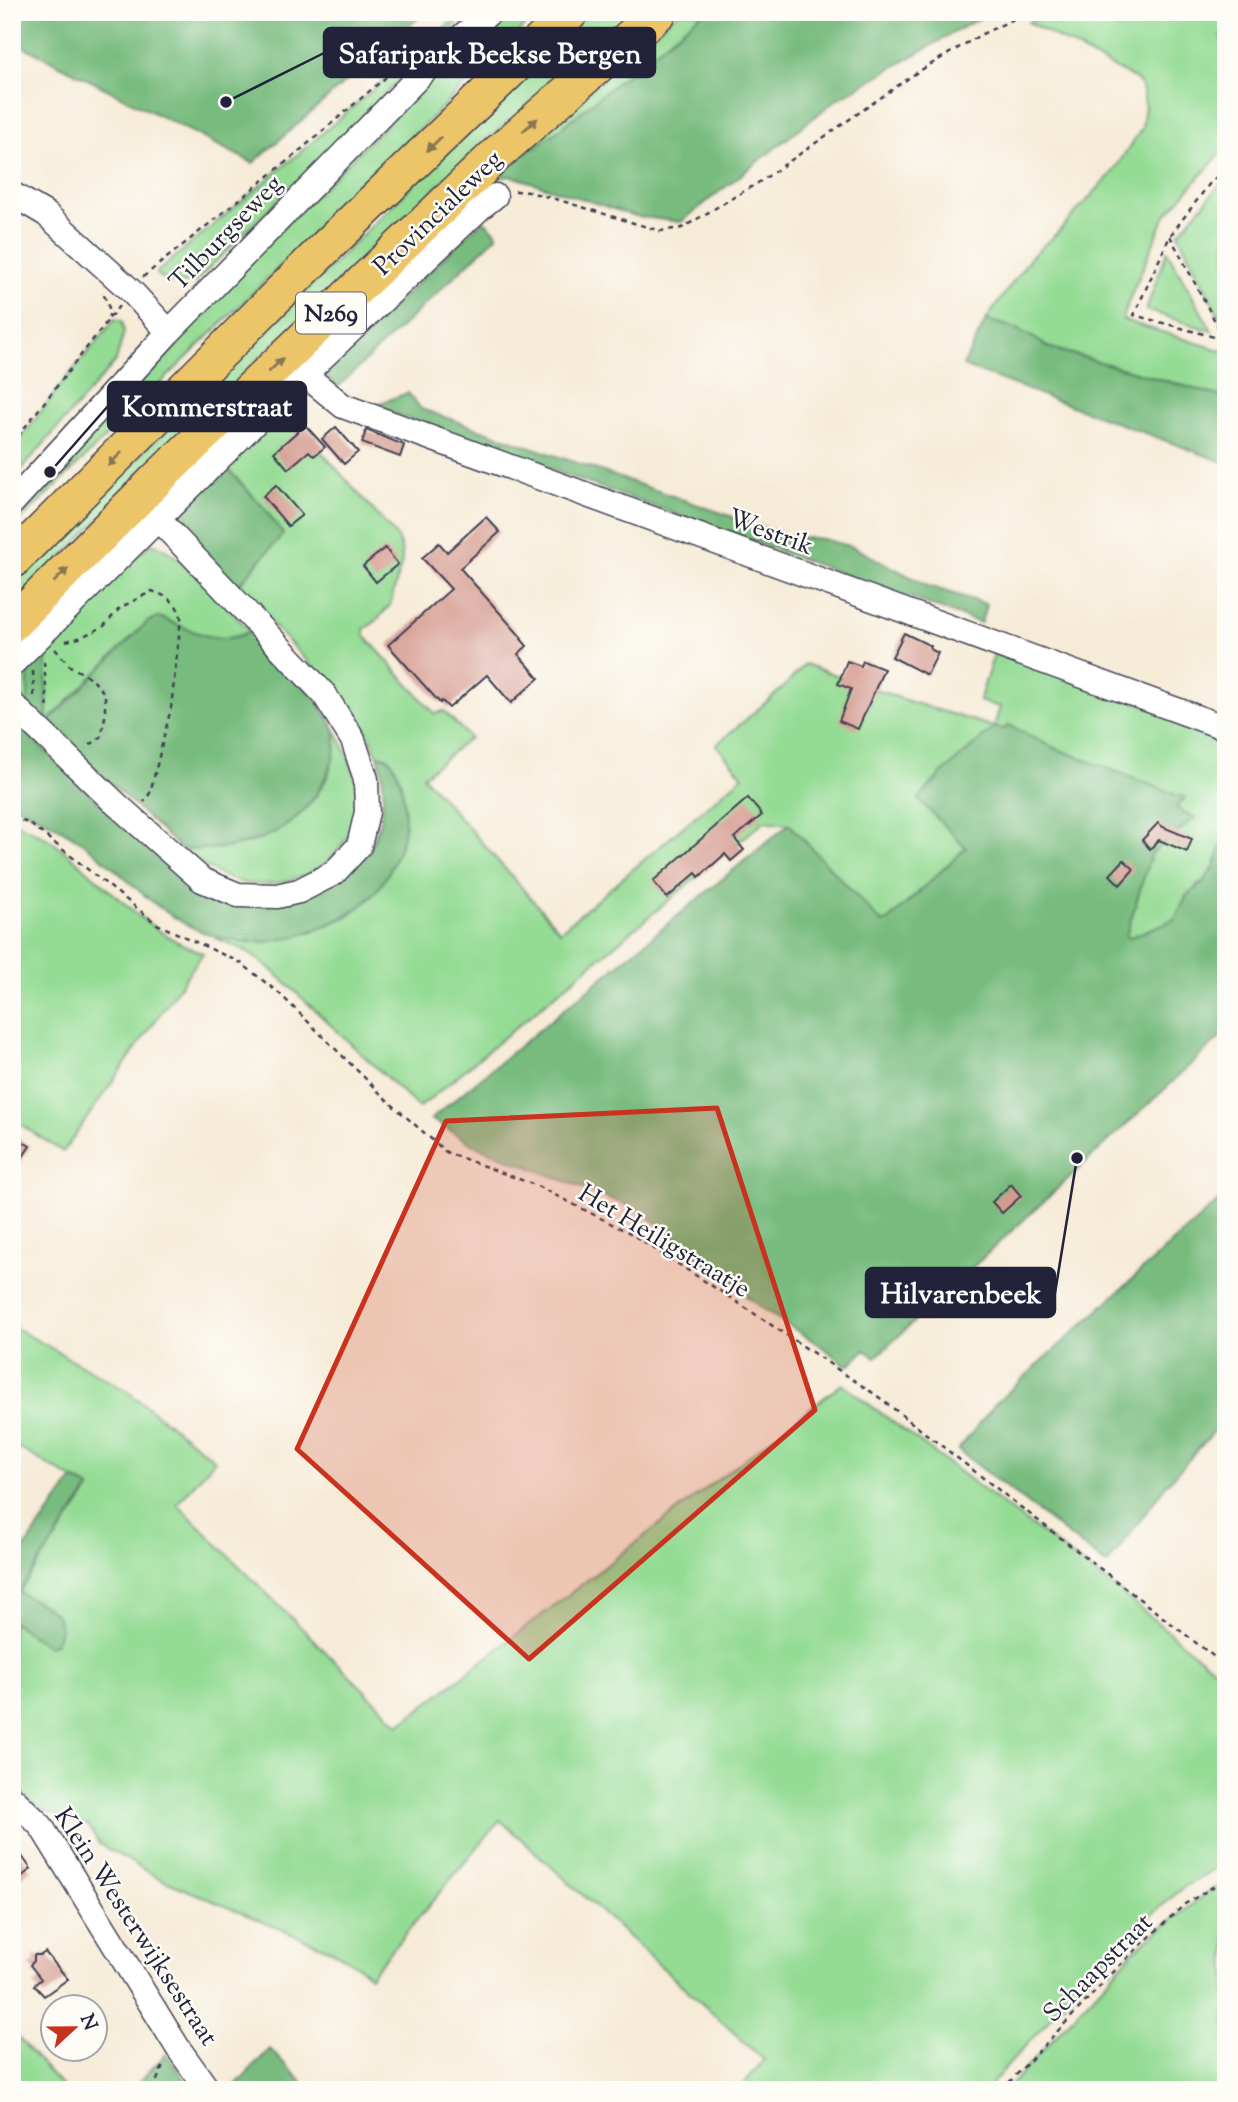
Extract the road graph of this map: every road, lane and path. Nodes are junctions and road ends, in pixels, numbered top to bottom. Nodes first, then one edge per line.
1 (490, 12) edge
2 (572, 12) edge
3 (659, 12) edge
4 (1028, 12) edge
5 (392, 72) dead end
6 (1226, 168) edge
7 (12, 194) edge
8 (495, 196) joint
9 (1170, 236) junction
10 (148, 272) dead end
11 (109, 318) dead end
12 (169, 332) junction
13 (1225, 340) edge
14 (304, 374) junction
15 (12, 444) edge
16 (12, 503) edge
17 (158, 519) junction
18 (12, 561) edge
19 (30, 633) edge
20 (12, 664) edge
21 (12, 704) edge
22 (42, 721) junction
23 (1226, 728) edge
24 (83, 750) dead end
25 (12, 818) edge
26 (132, 818) junction
27 (1226, 1666) edge
28 (12, 1798) edge
29 (1226, 1879) edge
30 (178, 2049) junction
31 (153, 2090) edge
32 (208, 2090) edge
33 (1002, 2090) edge

1 - 12 street, Tilburgseweg
2 -> 18 highway, Provincialeweg / N269
19 -> 3 highway, Provincialeweg / N269
4 - 8 path
5 - 10 path, Tilburgseweg
6 - 9 path
7 - 12 street
8 - 14 street
9 - 13 path
9 - 13 path
11 - 15 path
12 - 16 street, Tilburgseweg
14 - 17 street
14 - 23 street, Westrik
17 - 19 street
17 - 26 street
19 - 20 street
19 - 22 path
19 - 22 path
19 - 24 path
19 - 26 path
21 - 22 street
22 - 26 street
25 - 27 path, Het Heiligstraatje
28 - 30 street, Klein Westerwijksestraat
29 - 33 path, Schaapstraat
30 - 31 path
30 - 32 street, Klein Westerwijksestraat

